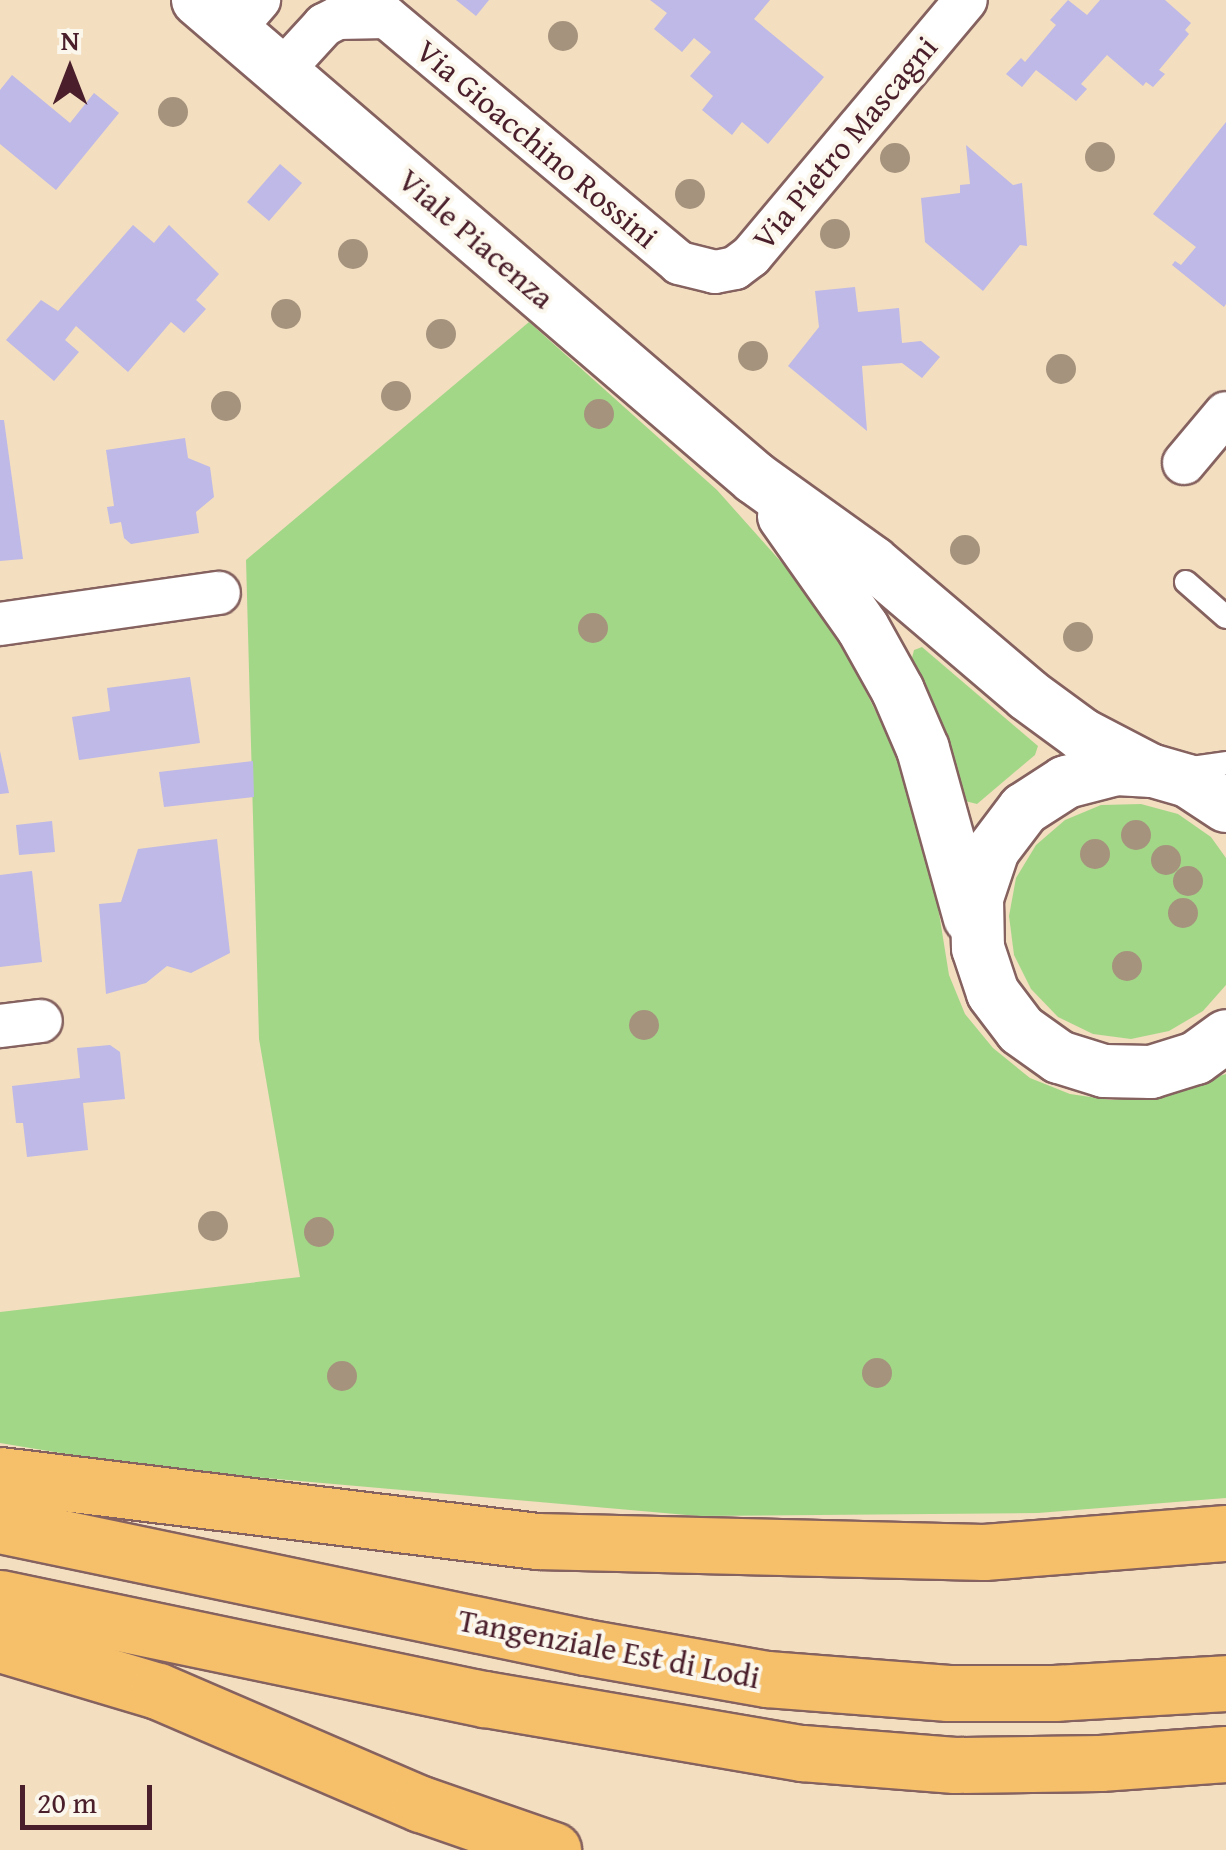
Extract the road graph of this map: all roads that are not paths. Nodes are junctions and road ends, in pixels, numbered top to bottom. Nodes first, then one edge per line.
1 (966, 0) edge
2 (376, 8) edge
3 (230, 10) edge
4 (281, 72) junction
5 (715, 272) joint
6 (1226, 413) edge
7 (1184, 463) dead end
8 (754, 478) junction
9 (1186, 582) dead end
10 (219, 594) dead end
11 (1226, 617) edge
12 (0, 624) edge
13 (1226, 763) edge
14 (1152, 771) junction
15 (1226, 806) edge
16 (978, 948) junction
17 (1216, 1048) edge
18 (0, 1474) edge
19 (0, 1525) edge
20 (1226, 1533) edge
21 (0, 1598) edge
22 (0, 1644) edge
23 (1226, 1683) edge
24 (1226, 1754) edge
25 (553, 1850) edge

1 - 5 street, Via Pietro Mascagni
2 - 4 street
2 - 5 street, Via Gioacchino Rossini
3 - 4 street, Viale Piacenza
4 - 8 street, Viale Piacenza
6 - 7 street
8 - 14 street, Viale Piacenza
8 - 16 street, Viale Piacenza
9 - 11 lane
10 - 12 street
13 - 14 lane
14 - 15 street, Viale Piacenza
14 - 16 street
16 - 17 street
18 - 20 highway
19 - 23 highway, Tangenziale Est di Lodi
21 - 24 highway, Tangenziale Est di Lodi
22 - 25 highway

